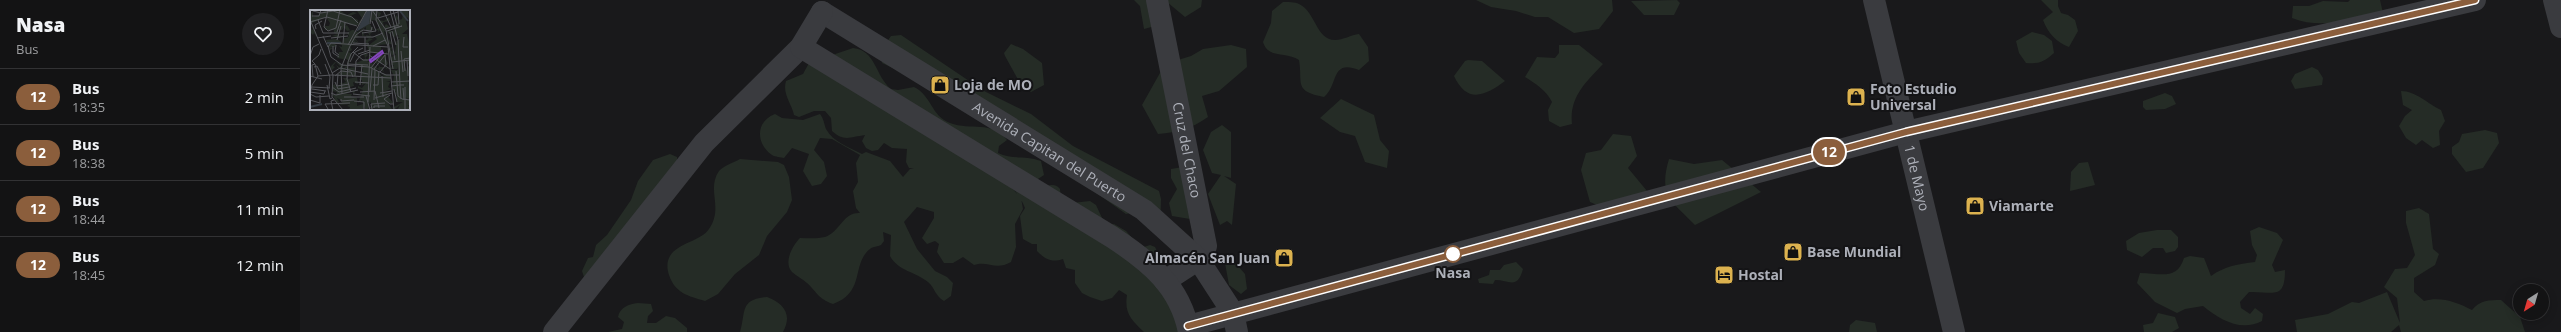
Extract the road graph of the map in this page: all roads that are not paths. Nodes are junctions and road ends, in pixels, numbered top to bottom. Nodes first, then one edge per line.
1 (1157, 0) edge
2 (1874, 0) edge
3 (2475, 0) edge
4 (2554, 0) edge
5 (821, 6) edge
6 (2561, 27) edge
7 (801, 47) junction
8 (1906, 132) junction
9 (1198, 259) junction
10 (1165, 281) junction
11 (1235, 322) edge
12 (1188, 329) edge
13 (554, 332) edge
14 (1954, 332) edge

1 - 9 street, Cruz del Chaco
2 - 8 street, 1 de Mayo
3 - 8 street
4 - 6 street
5 - 7 street
5 - 9 street, Avenida Capitan del Puerto
7 - 10 street
7 - 13 street
8 - 11 street
8 - 14 street, 1 de Mayo
9 - 10 street
9 - 11 street, Avenida Capitan del Puerto
10 - 12 street
11 - 12 street

